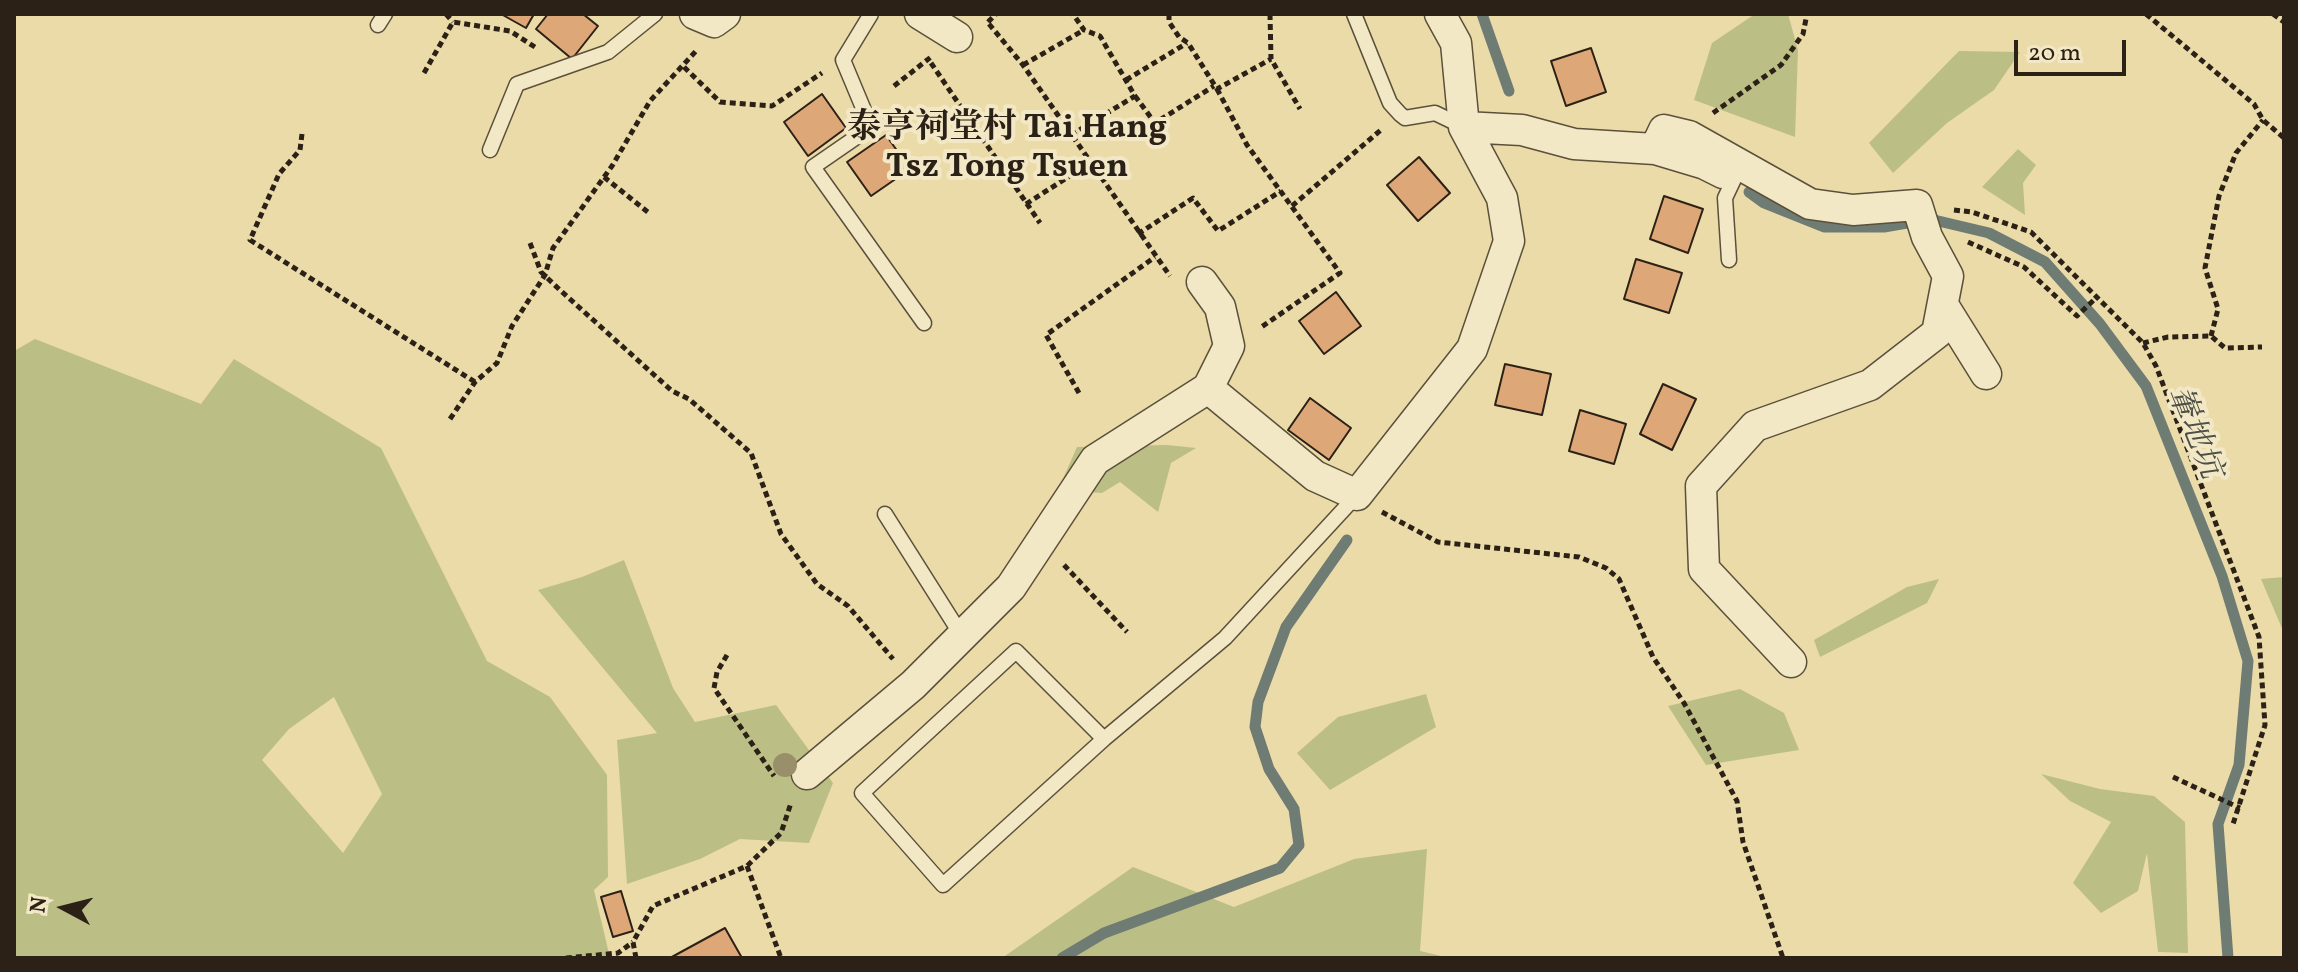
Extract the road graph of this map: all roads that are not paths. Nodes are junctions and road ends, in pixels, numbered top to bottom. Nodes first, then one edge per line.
1 (655, 14) edge
2 (871, 14) edge
3 (920, 14) edge
4 (1354, 14) edge
5 (1440, 14) edge
6 (957, 37) road end
7 (1464, 127) junction
8 (1666, 141) junction
9 (490, 150) dead end
10 (1734, 179) joint
11 (1729, 260) dead end
12 (1202, 282) road end
13 (1943, 305) junction
14 (924, 323) dead end
15 (1986, 374) dead end
16 (1208, 388) junction
17 (1357, 495) junction
18 (885, 514) dead end
19 (962, 636) junction
20 (1791, 662) dead end
21 (1104, 739) junction
22 (799, 787) road end

1 - 9 lane
2 - 14 lane
3 - 6 street
4 - 7 lane
5 - 7 street
7 - 8 street
7 - 17 street
8 - 10 street
8 - 13 street
10 - 11 lane
12 - 16 street
13 - 15 street
13 - 20 street
16 - 17 street
16 - 19 street
17 - 21 lane
18 - 19 lane
19 - 22 street
21 - 21 lane

